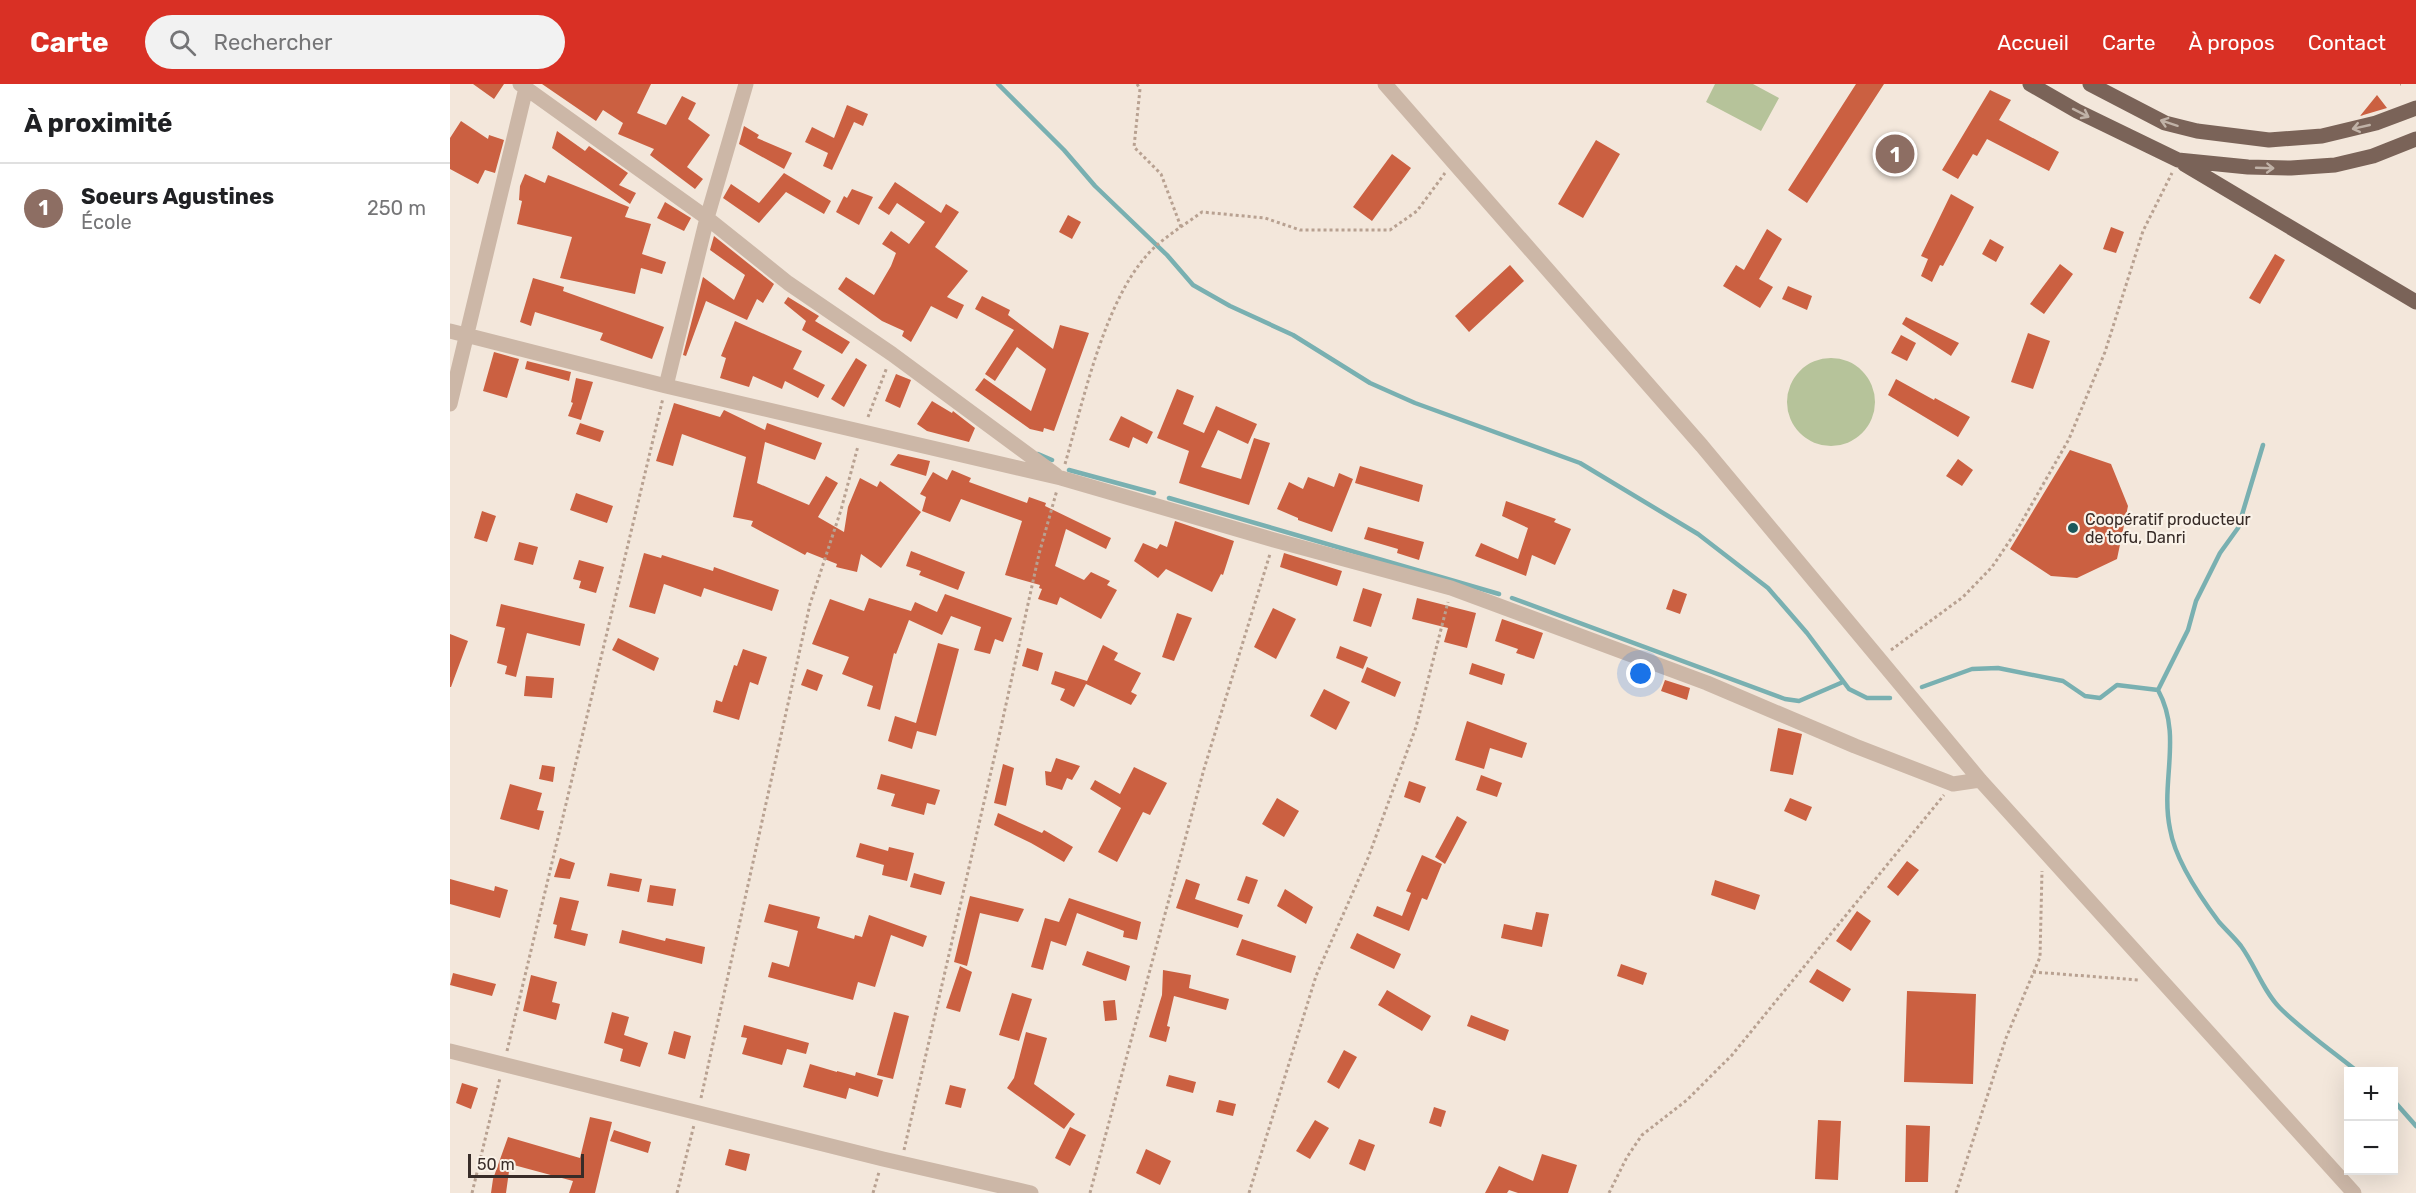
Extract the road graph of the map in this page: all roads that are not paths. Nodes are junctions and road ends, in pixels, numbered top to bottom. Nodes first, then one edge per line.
1 (746, 84) edge
2 (1385, 84) edge
3 (2031, 84) edge
4 (2090, 84) edge
5 (523, 86) edge
6 (2416, 108) edge
7 (2416, 140) edge
8 (2178, 160) junction
9 (707, 218) junction
10 (2416, 302) edge
11 (450, 331) edge
12 (466, 335) junction
13 (666, 386) junction
14 (450, 404) edge
15 (1061, 478) junction
16 (1980, 780) junction
17 (450, 1051) edge
18 (1031, 1193) edge
19 (2354, 1193) edge

1 - 9 street
2 - 16 street
3 -> 8 main road
6 -> 4 main road
5 - 9 street
5 - 12 street
8 -> 7 main road
8 - 10 main road
9 - 13 street
9 - 15 street
11 - 12 street
12 - 13 street
12 - 14 street
13 - 15 street
15 - 16 street
16 - 19 street
17 - 18 street

